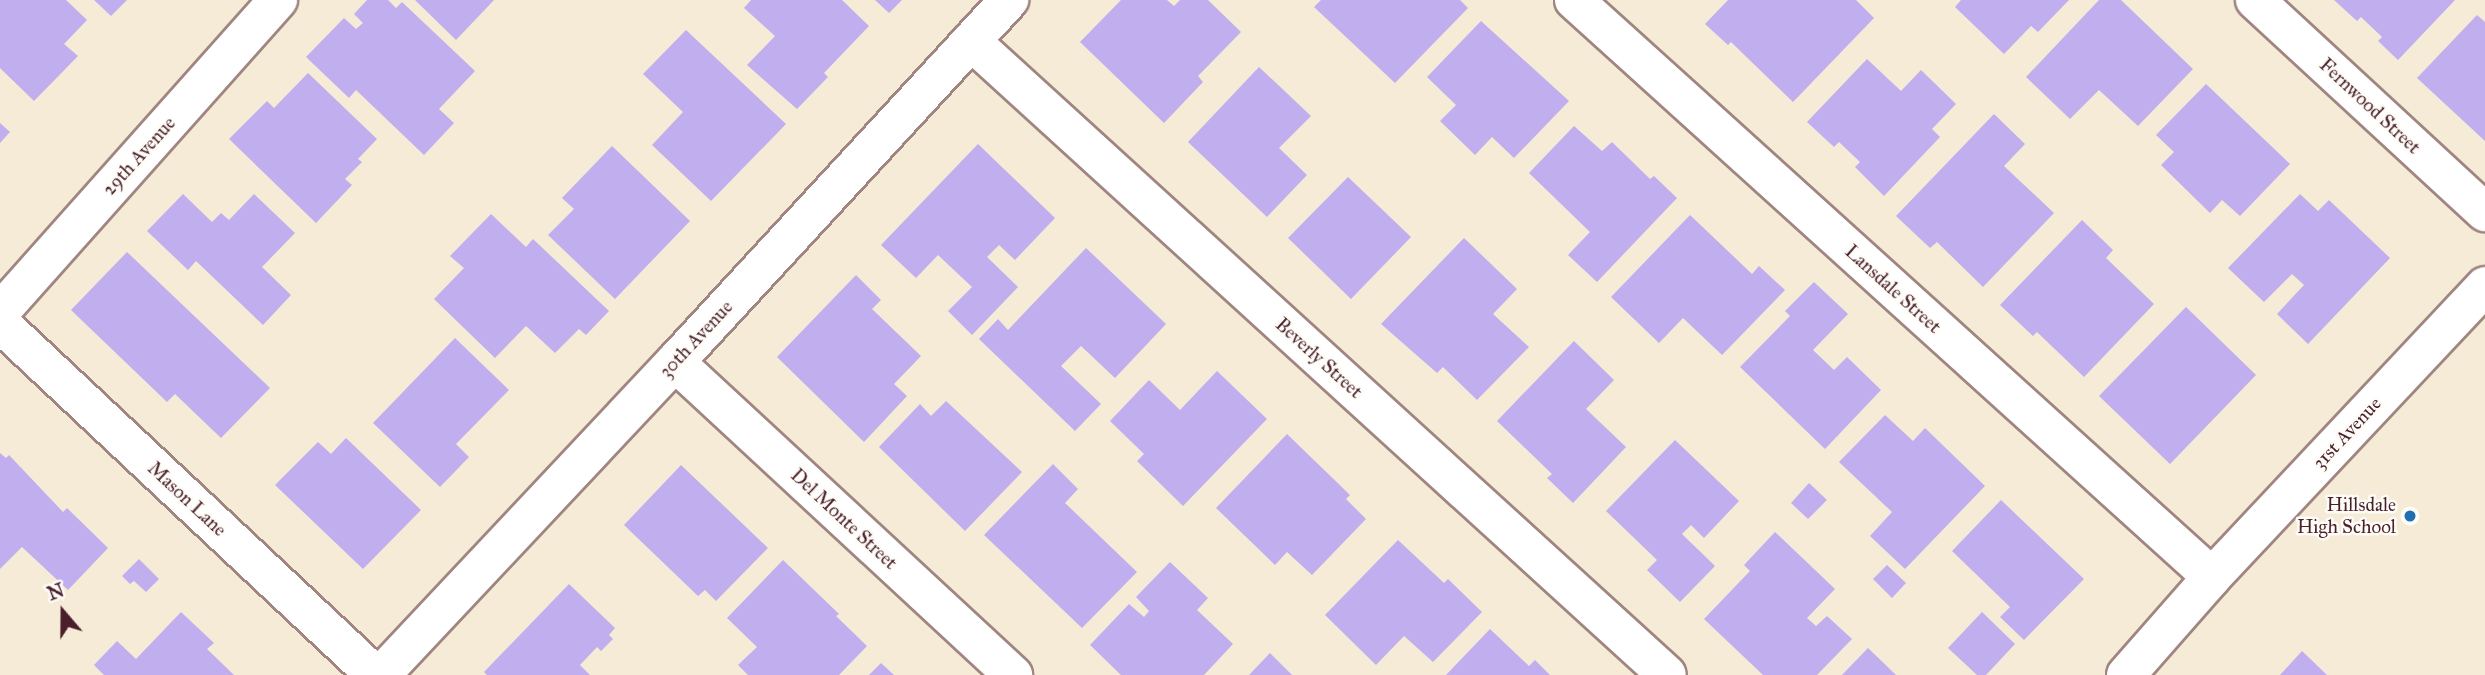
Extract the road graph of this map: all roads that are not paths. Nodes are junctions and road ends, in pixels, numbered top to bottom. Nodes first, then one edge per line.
1 (278, 0) edge
2 (1009, 0) edge
3 (1574, 0) edge
4 (2255, 0) edge
5 (971, 41) junction
6 (2485, 212) edge
7 (2485, 286) edge
8 (0, 312) edge
9 (0, 323) edge
10 (675, 362) junction
11 (2212, 577) junction
12 (375, 675) edge
13 (381, 675) edge
14 (1013, 675) edge
15 (1667, 675) edge
16 (2126, 675) edge

1 - 8 street, 29th Avenue
2 - 5 street, 30th Avenue
3 - 11 street, Lansdale Street
4 - 6 street, Fernwood Street
5 - 10 street, 30th Avenue
5 - 15 street, Beverly Street
7 - 11 street, 31st Avenue
9 - 12 street, Mason Lane
10 - 13 street, 30th Avenue
10 - 14 street, Del Monte Street
11 - 16 street, 31st Avenue

